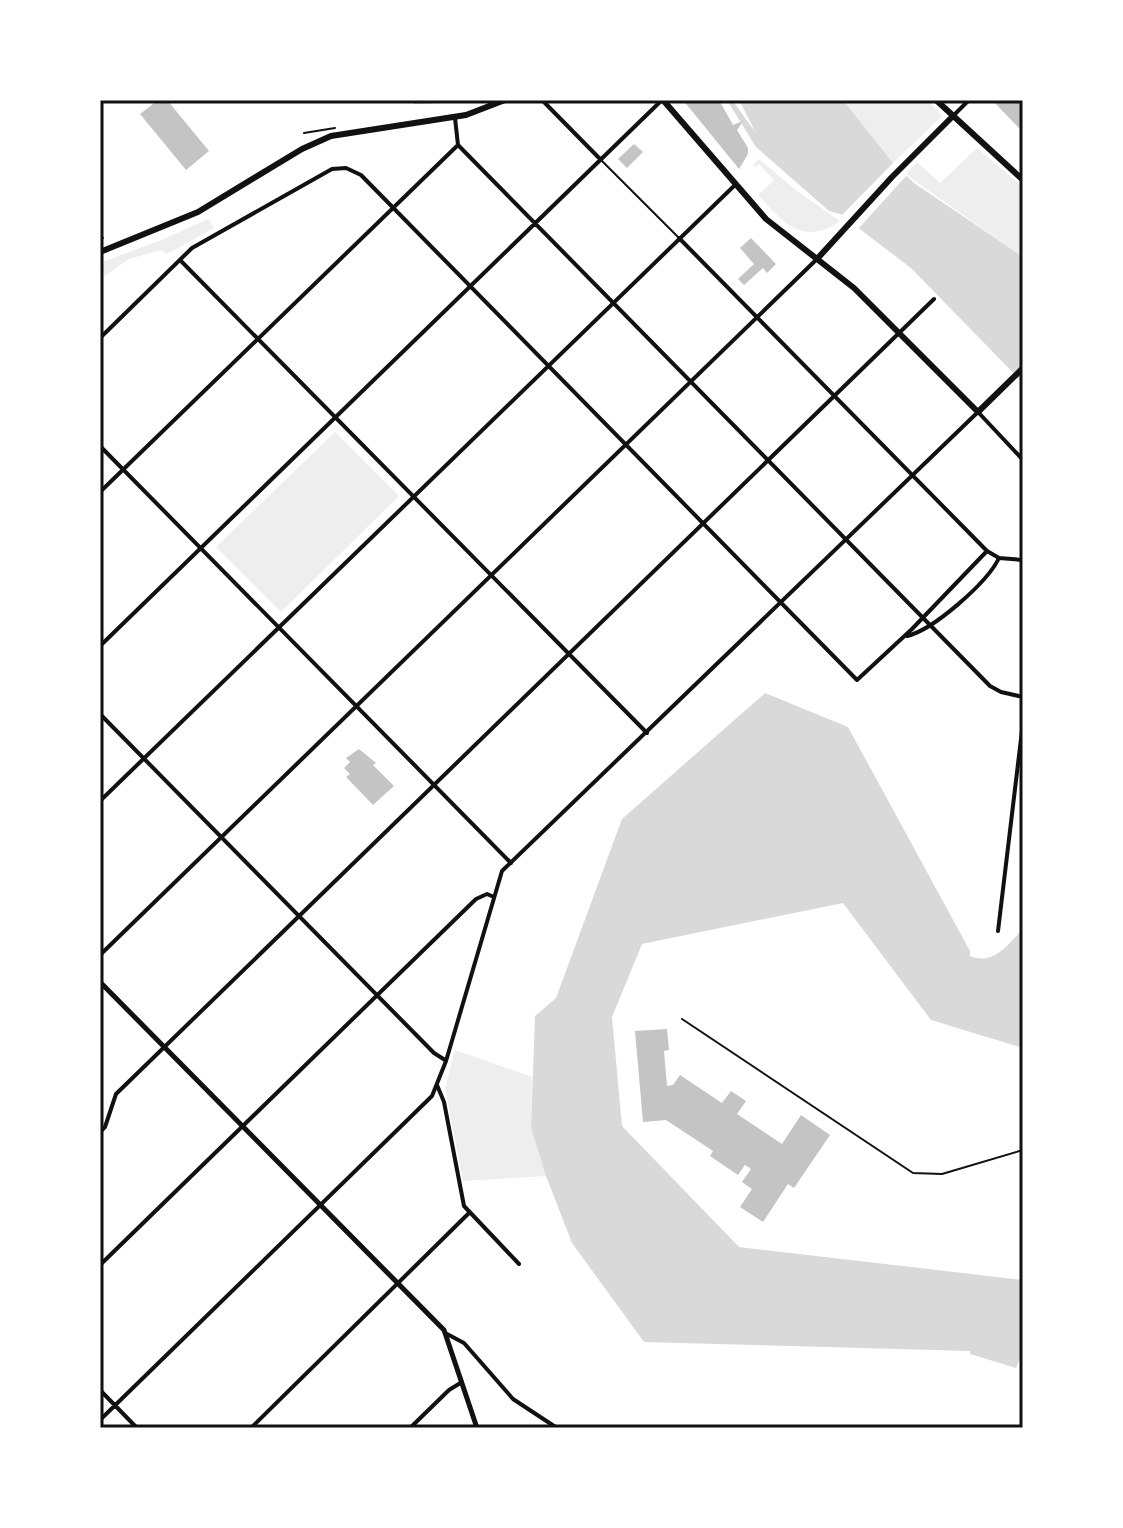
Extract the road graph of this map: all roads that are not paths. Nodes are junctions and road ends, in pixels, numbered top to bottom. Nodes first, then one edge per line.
1 (505, 100) edge
2 (542, 100) edge
3 (663, 100) edge
4 (936, 100) edge
5 (969, 100) edge
6 (953, 116) junction
7 (455, 117) junction
8 (458, 145) junction
9 (601, 160) junction
10 (1023, 180) edge
11 (735, 185) junction
12 (393, 208) junction
13 (536, 223) junction
14 (679, 238) junction
15 (100, 252) edge
16 (817, 259) junction
17 (180, 260) junction
18 (470, 287) junction
19 (934, 299) dead end
20 (614, 302) junction
21 (757, 317) junction
22 (899, 334) junction
23 (100, 338) edge
24 (258, 338) junction
25 (547, 365) junction
26 (1023, 368) edge
27 (691, 381) junction
28 (834, 395) junction
29 (978, 412) junction
30 (336, 417) junction
31 (626, 444) junction
32 (100, 446) edge
33 (768, 459) junction
34 (1023, 460) edge
35 (123, 469) junction
36 (912, 475) junction
37 (100, 492) edge
38 (414, 497) junction
39 (703, 522) junction
40 (847, 538) junction
41 (201, 548) junction
42 (987, 551) junction
43 (999, 558) junction
44 (1023, 560) edge
45 (491, 575) junction
46 (781, 602) junction
47 (924, 616) junction
48 (933, 626) junction
49 (279, 627) junction
50 (904, 637) junction
51 (100, 646) edge
52 (569, 654) junction
53 (1023, 697) edge
54 (356, 706) junction
55 (100, 714) edge
56 (1023, 722) edge
57 (647, 733) junction
58 (144, 758) junction
59 (434, 785) junction
60 (100, 801) edge
61 (222, 836) junction
62 (511, 863) junction
63 (494, 897) junction
64 (299, 916) junction
65 (998, 931) dead end
66 (100, 955) edge
67 (100, 982) edge
68 (378, 995) junction
69 (682, 1019) dead end
70 (164, 1047) junction
71 (446, 1061) junction
72 (437, 1085) junction
73 (243, 1126) junction
74 (100, 1132) edge
75 (1023, 1150) edge
76 (321, 1205) junction
77 (469, 1213) junction
78 (519, 1264) dead end
79 (100, 1265) edge
80 (398, 1284) junction
81 (447, 1334) junction
82 (462, 1382) junction
83 (100, 1390) edge
84 (115, 1405) junction
85 (100, 1420) edge
86 (137, 1428) edge
87 (251, 1428) edge
88 (410, 1428) edge
89 (477, 1428) edge
90 (557, 1428) edge

1 - 7 main road
2 - 9 street
3 - 9 street
3 - 11 main road
4 - 6 main road
5 - 6 street
6 - 10 main road
6 - 16 main road
7 - 8 street
7 - 15 main road
8 - 12 street
8 - 13 street
9 - 13 street
9 - 14 lane
11 - 14 street
11 - 16 main road
12 - 17 street
12 - 18 street
12 - 24 street
13 - 18 street
13 - 20 street
14 - 20 street
14 - 21 street
16 - 21 street
16 - 22 main road
17 - 23 street
17 - 24 street
18 - 25 street
18 - 30 street
19 - 22 street
20 - 25 street
20 - 27 street
21 - 27 street
21 - 28 street
22 - 28 street
22 - 29 main road
24 - 30 street
24 - 35 street
25 - 31 street
25 - 38 street
26 - 29 main road
27 - 31 street
27 - 33 street
28 - 33 street
28 - 36 street
29 - 34 street
29 - 36 street
30 - 38 street
30 - 41 street
31 - 39 street
31 - 45 street
32 - 35 street
33 - 39 street
33 - 40 street
35 - 37 street
35 - 41 street
36 - 40 street
36 - 42 street
38 - 45 street
38 - 49 street
39 - 46 street
39 - 52 street
40 - 46 street
40 - 47 street
41 - 49 street
41 - 51 street
42 - 43 street
42 - 47 street
43 - 44 street
43 - 48 street
45 - 52 street
45 - 54 street
46 - 50 street
46 - 57 street
47 - 48 street
47 - 50 street
48 - 50 street
48 - 53 street
49 - 54 street
49 - 58 street
52 - 57 street
52 - 59 street
54 - 59 street
54 - 61 street
55 - 58 street
56 - 65 street
57 - 62 street
58 - 60 street
58 - 61 street
59 - 62 street
59 - 64 street
61 - 64 street
61 - 66 street
62 - 63 street
63 - 68 street
63 - 71 street
64 - 68 street
64 - 70 street
67 - 70 street
68 - 71 street
68 - 73 street
69 - 75 lane
70 - 73 street
70 - 74 street
71 - 72 street
72 - 76 street
72 - 77 street
73 - 76 street
73 - 79 street
76 - 80 street
76 - 84 street
77 - 78 street
77 - 80 street
80 - 81 street
80 - 87 street
81 - 82 street
81 - 90 street
82 - 88 street
82 - 89 street
83 - 84 street
84 - 85 street
84 - 86 street

